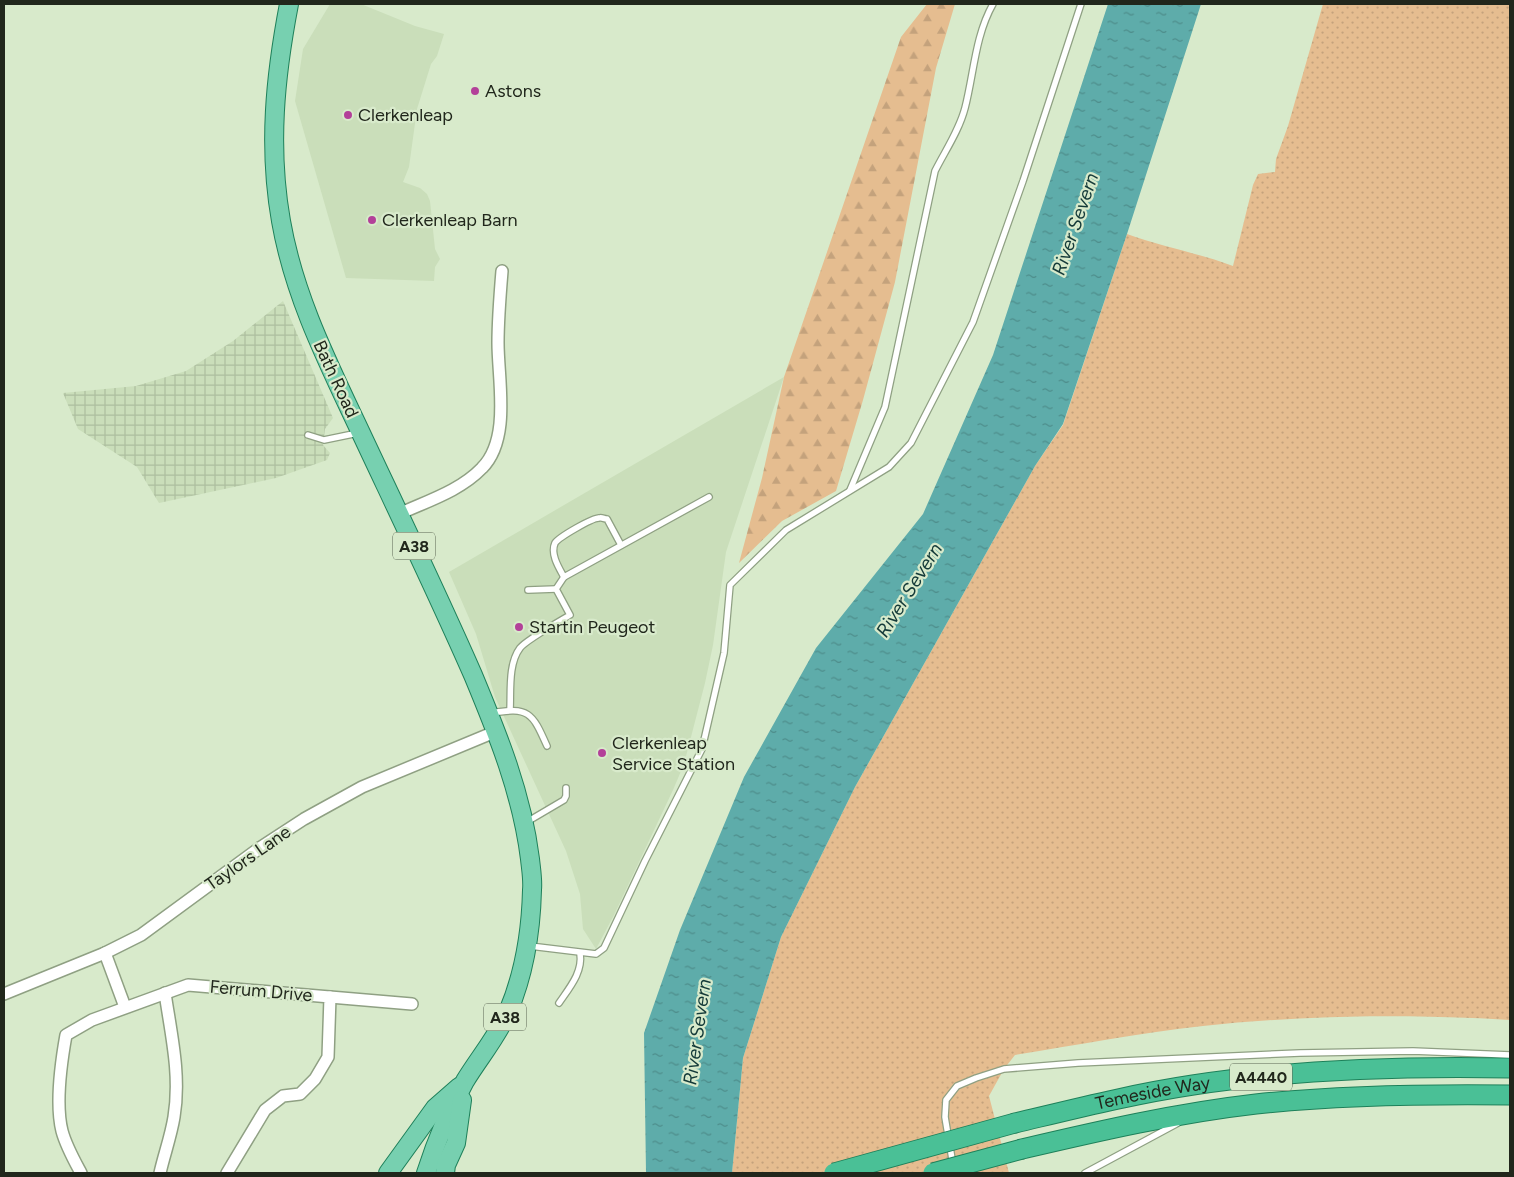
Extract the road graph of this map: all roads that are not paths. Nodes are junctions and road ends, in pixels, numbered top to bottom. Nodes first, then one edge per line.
1 (289, 4) edge
2 (993, 4) edge
3 (1078, 5) edge
4 (502, 271) dead end
5 (361, 433) junction
6 (308, 435) dead end
7 (850, 491) junction
8 (709, 497) dead end
9 (399, 514) junction
10 (621, 545) junction
11 (564, 577) junction
12 (556, 589) junction
13 (528, 590) dead end
14 (510, 710) junction
15 (489, 713) junction
16 (497, 731) junction
17 (547, 746) dead end
18 (566, 788) dead end
19 (524, 824) junction
20 (528, 945) junction
21 (105, 953) junction
22 (580, 953) junction
23 (165, 993) junction
24 (4, 994) edge
25 (330, 997) junction
26 (559, 1003) dead end
27 (412, 1004) dead end
28 (126, 1007) junction
29 (1510, 1055) edge
30 (1510, 1068) edge
31 (465, 1082) junction
32 (1510, 1095) edge
33 (1195, 1113) junction
34 (81, 1173) edge
35 (160, 1173) edge
36 (227, 1173) edge
37 (388, 1173) edge
38 (426, 1173) edge
39 (445, 1173) edge
40 (834, 1173) edge
41 (933, 1173) edge
42 (954, 1173) edge
43 (1085, 1173) edge

1 - 5 main road, Bath Road / A38
2 - 7 lane
3 - 7 lane
4 - 9 street
5 - 6 lane
5 - 9 main road, Bath Road / A38
7 - 22 lane
8 - 10 lane
9 - 15 main road, Bath Road / A38
10 - 11 lane
10 - 11 lane
11 - 12 lane
12 - 13 lane
12 - 14 lane
14 - 15 lane
14 - 17 lane
15 - 16 main road, Bath Road / A38
16 - 19 main road, A38
16 - 21 street, Taylors Lane
18 - 19 lane
19 - 20 main road, A38
20 - 22 lane
20 - 31 main road, A38
21 - 24 street, Taylors Lane
21 - 28 street
22 - 26 lane
23 - 25 street, Ferrum Drive
23 - 28 street, Ferrum Drive
23 - 35 street
25 - 27 street
25 - 36 street, Ferrum Drive
28 - 34 street, Ferrum Drive
29 - 42 lane
30 - 40 highway, Temeside Way / A4440, bridge
31 - 37 main road, A38
31 - 38 main road, A38
31 - 39 main road
32 - 33 highway, Temeside Way / A4440
33 - 41 highway, Temeside Way / A4440, bridge
33 - 43 lane

